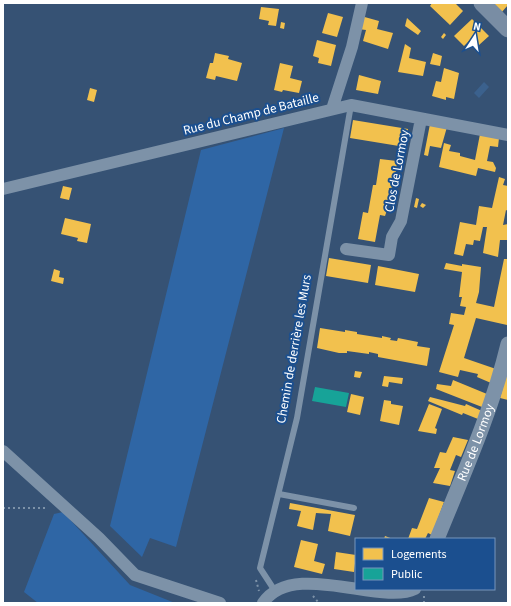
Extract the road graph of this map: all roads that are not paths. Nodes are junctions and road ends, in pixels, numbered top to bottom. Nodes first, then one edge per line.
1 (362, 3) edge
2 (482, 3) edge
3 (508, 29) edge
4 (351, 105) junction
5 (332, 109) junction
6 (421, 119) junction
7 (508, 135) edge
8 (3, 189) edge
9 (346, 249) dead end
10 (508, 344) edge
11 (3, 451) edge
12 (279, 494) junction
13 (354, 508) dead end
14 (437, 538) edge
15 (413, 590) edge
16 (275, 591) junction
17 (220, 603) edge
18 (263, 603) edge

1 - 5 street
2 - 3 main road
4 - 5 street, Rue du Champ de Bataille
4 - 6 street, Rue du Champ de Bataille
4 - 12 lane, Chemin de derrière les Murs
5 - 8 street, Rue du Champ de Bataille
6 - 7 street, Rue du Champ de Bataille
6 - 9 street, Clos de Lormoy
10 - 14 street, Rue de Lormoy
11 - 17 street
12 - 13 lane
12 - 16 lane, Chemin de derrière les Murs
15 - 16 street
16 - 18 street

